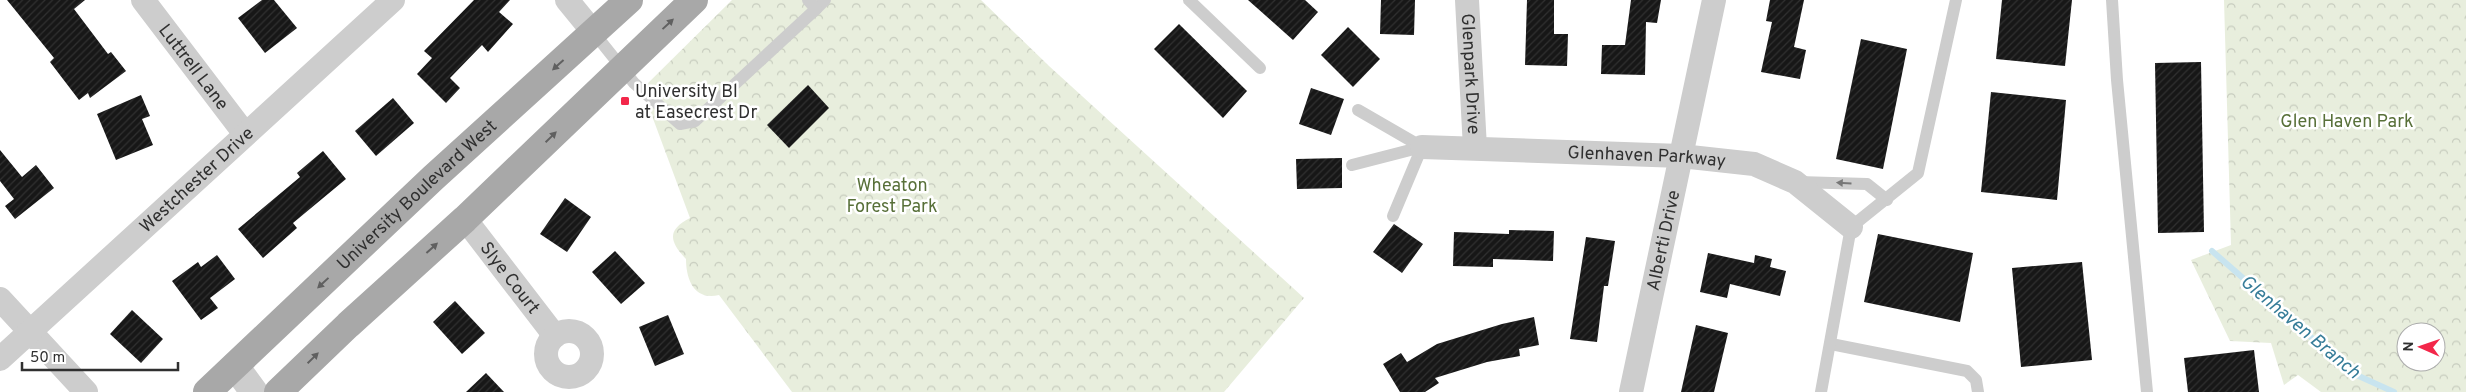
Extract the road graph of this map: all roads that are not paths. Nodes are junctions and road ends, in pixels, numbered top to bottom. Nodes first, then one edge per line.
1 (143, 0) edge
2 (393, 0) edge
3 (567, 0) edge
4 (629, 0) edge
5 (694, 0) edge
6 (826, 0) edge
7 (1190, 0) edge
8 (1467, 0) edge
9 (1714, 0) edge
10 (1956, 0) edge
11 (2112, 0) edge
12 (812, 5) edge
13 (594, 33) junction
14 (622, 68) junction
15 (1260, 68) dead end
16 (1358, 110) dead end
17 (245, 134) junction
18 (1422, 147) junction
19 (1475, 148) junction
20 (1681, 156) junction
21 (1352, 165) dead end
22 (1795, 182) junction
23 (1888, 200) junction
24 (1393, 216) dead end
25 (465, 219) junction
26 (1851, 228) junction
27 (0, 299) edge
28 (30, 331) junction
29 (555, 336) dead end
30 (1831, 344) junction
31 (0, 359) edge
32 (235, 366) junction
33 (86, 392) edge
34 (207, 392) edge
35 (254, 392) edge
36 (278, 392) edge
37 (1631, 392) edge
38 (1821, 392) edge
39 (1978, 392) edge
40 (2147, 392) edge

1 - 17 street, Luttrell Lane
2 - 17 street, Westchester Drive
3 - 13 street
4 - 13 main road, University Boulevard West
14 -> 5 main road
6 - 12 lane
7 - 15 lane
8 - 19 street, Glenpark Drive
9 - 20 street, Alberti Drive
10 - 23 lane
11 - 40 lane
12 - 14 lane
13 - 14 lane
13 -> 32 main road, University Boulevard West
25 -> 14 main road
16 - 18 lane
17 - 28 street, Westchester Drive
18 - 19 street, Glenhaven Parkway
18 - 21 lane
18 - 24 lane
19 - 20 street, Glenhaven Parkway
20 - 22 street, Glenhaven Parkway
20 - 37 street, Alberti Drive
23 -> 22 lane
22 - 26 street, Glenhaven Parkway
23 - 26 lane
25 - 29 street, Slye Court
36 -> 25 main road
26 - 30 lane
27 - 28 street
28 - 31 street, Westchester Drive
28 - 33 street
30 - 38 lane
30 - 39 lane
32 - 34 main road, University Boulevard West
32 - 35 street

